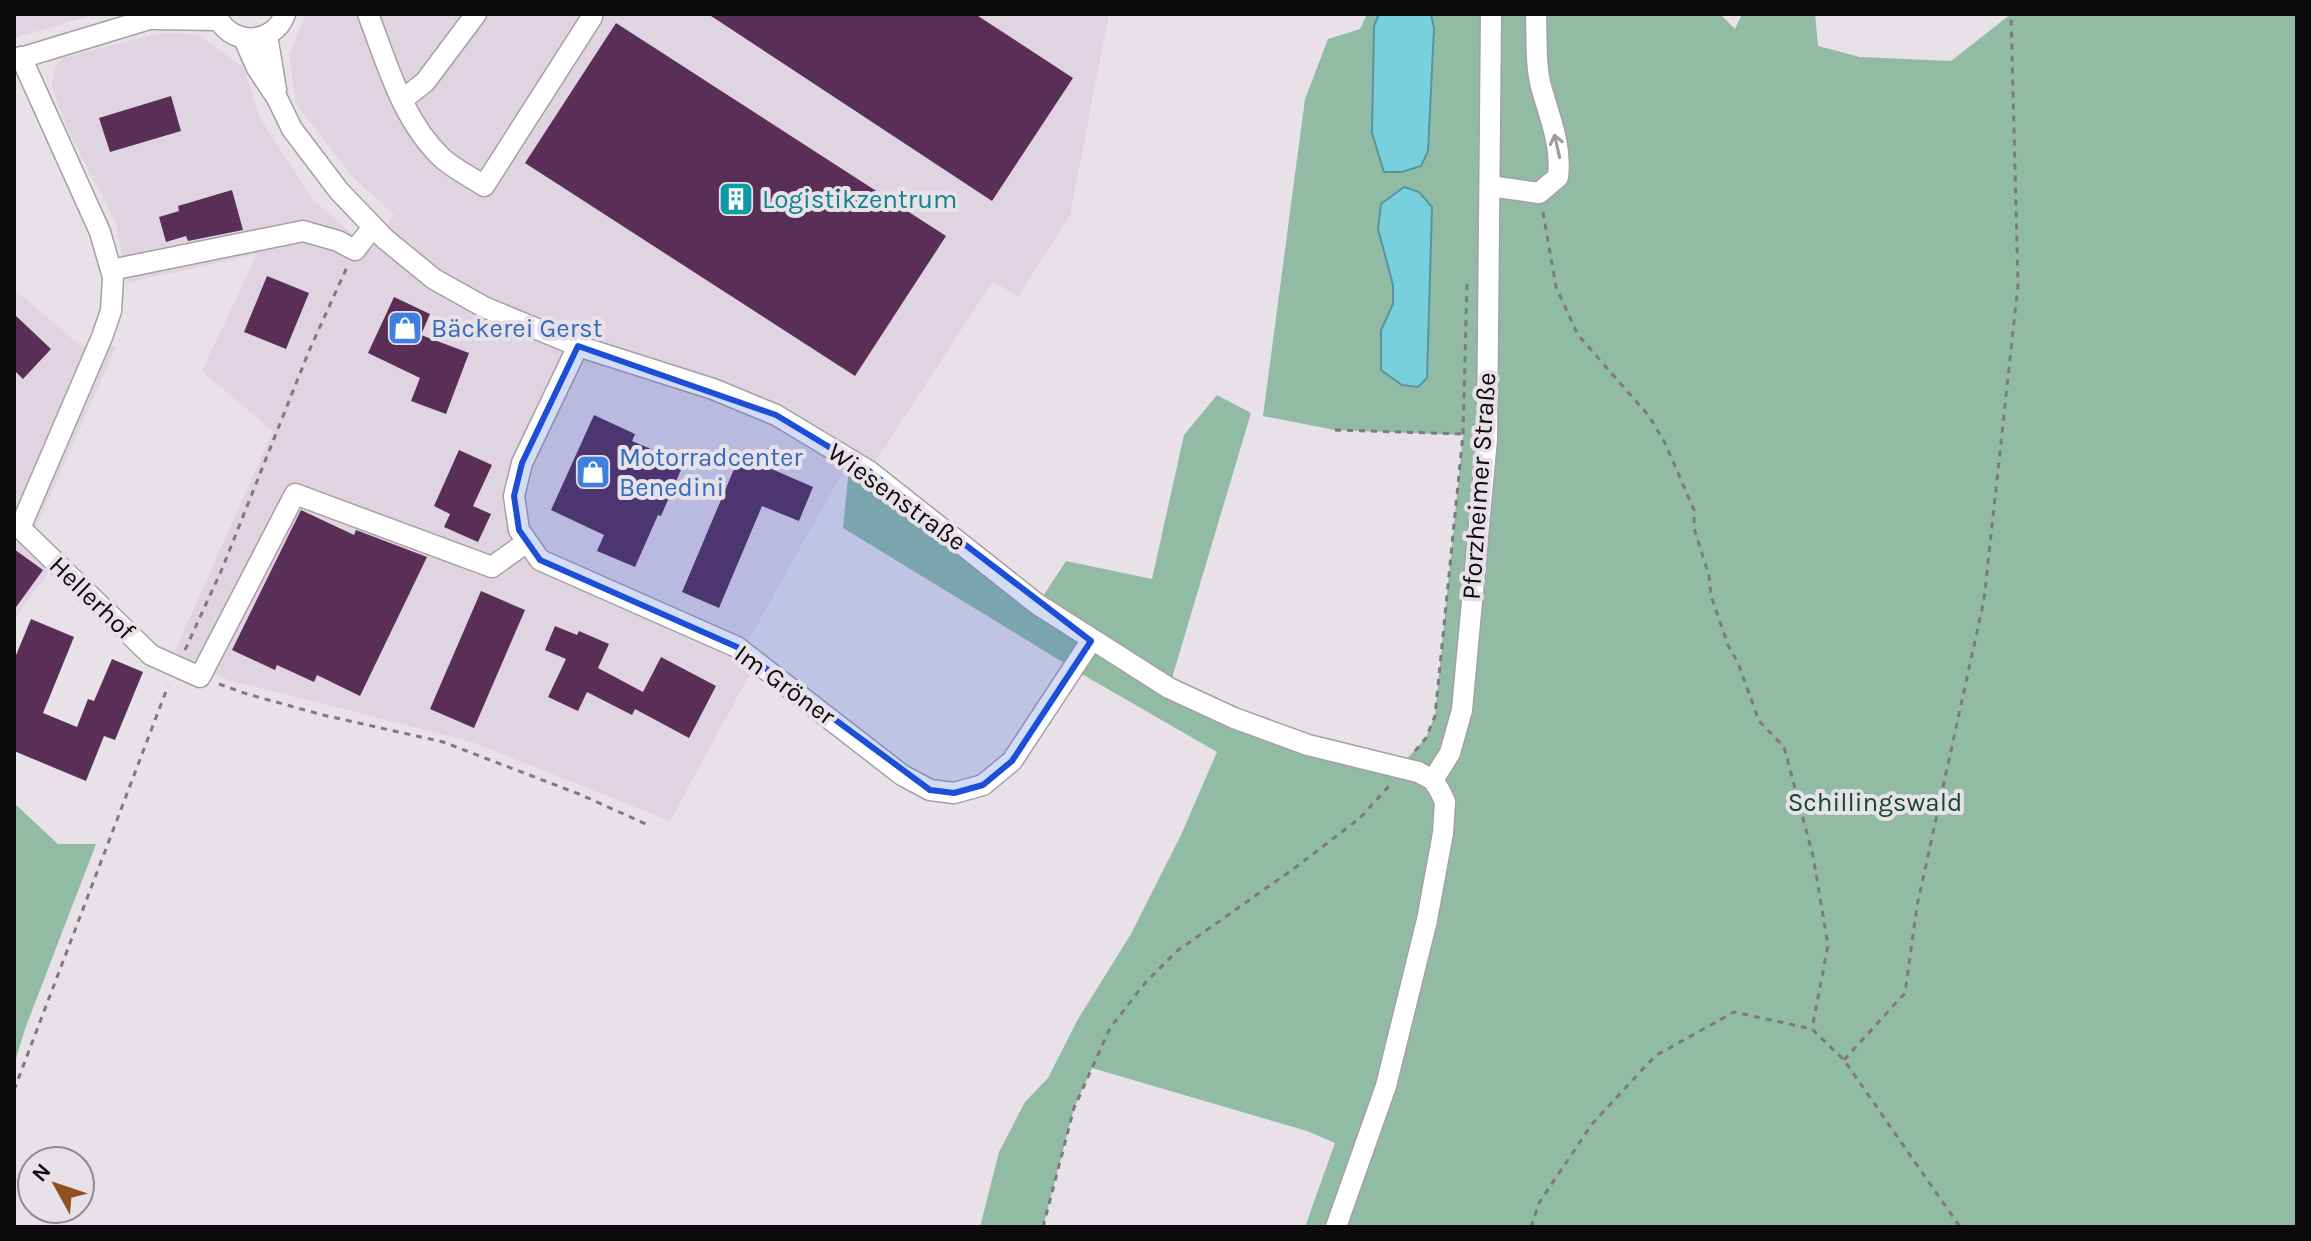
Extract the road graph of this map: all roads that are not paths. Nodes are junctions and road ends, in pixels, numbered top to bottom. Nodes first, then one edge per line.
1 (285, 14) edge
2 (368, 14) edge
3 (476, 14) edge
4 (1491, 14) edge
5 (1536, 14) edge
6 (160, 17) edge
7 (217, 17) edge
8 (592, 17) dead end
9 (267, 35) junction
10 (244, 39) junction
11 (18, 58) edge
12 (277, 98) junction
13 (402, 100) junction
14 (1490, 186) junction
15 (373, 227) junction
16 (111, 270) junction
17 (578, 346) junction
18 (17, 525) edge
19 (527, 542) junction
20 (1091, 641) junction
21 (1433, 780) junction
22 (1336, 1227) edge

1 - 9 street
2 - 13 street
3 - 13 street
4 - 14 street, Pforzheimer Straße
14 -> 5 street
6 - 7 street
6 - 11 street
7 - 10 street
8 - 13 street
9 - 10 street
9 - 12 street, Wiesenstraße
10 - 12 street, Wiesenstraße
11 - 16 street
12 - 15 street, Wiesenstraße
14 - 21 street, Pforzheimer Straße
15 - 16 street
15 - 17 street, Wiesenstraße
16 - 18 street
17 - 19 street
17 - 20 street, Wiesenstraße
18 - 19 street, Hellerhof
19 - 20 street, Im Gröner
20 - 21 street, Wiesenstraße
21 - 22 street

